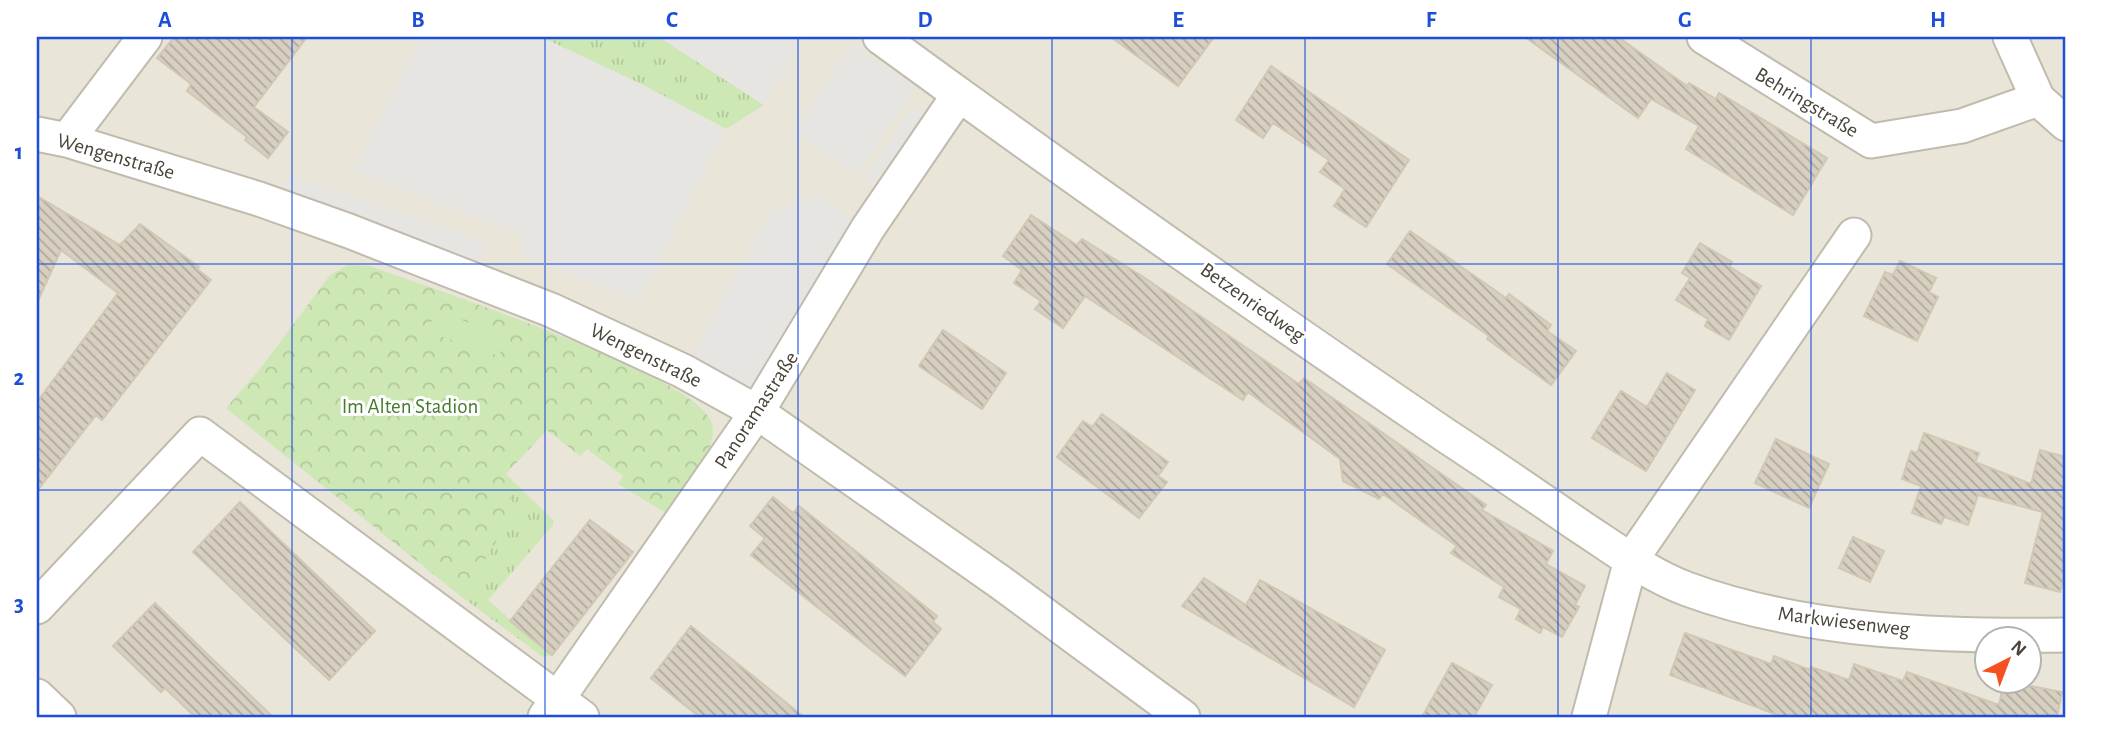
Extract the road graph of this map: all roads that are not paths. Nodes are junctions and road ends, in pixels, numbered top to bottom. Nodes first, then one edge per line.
1 (145, 37) edge
2 (880, 37) edge
3 (1704, 37) edge
4 (2010, 37) edge
5 (957, 96) junction
6 (2038, 99) junction
7 (2066, 124) edge
8 (52, 137) edge
9 (1854, 235) dead end
10 (757, 412) junction
11 (1631, 561) junction
12 (37, 607) edge
13 (2066, 635) edge
14 (37, 696) edge
15 (562, 711) edge
16 (59, 717) edge
17 (1183, 717) edge
18 (1589, 717) edge

1 - 8 street
2 - 5 street, Betzenriedweg
3 - 6 street, Behringstraße
4 - 6 street
5 - 10 street, Panoramastraße
5 - 11 street, Betzenriedweg
6 - 7 street
8 - 10 street, Wengenstraße
9 - 11 street
10 - 15 street, Panoramastraße
10 - 17 street, Wengenstraße
11 - 13 street, Markwiesenweg
11 - 18 street
12 - 15 street
14 - 16 street

